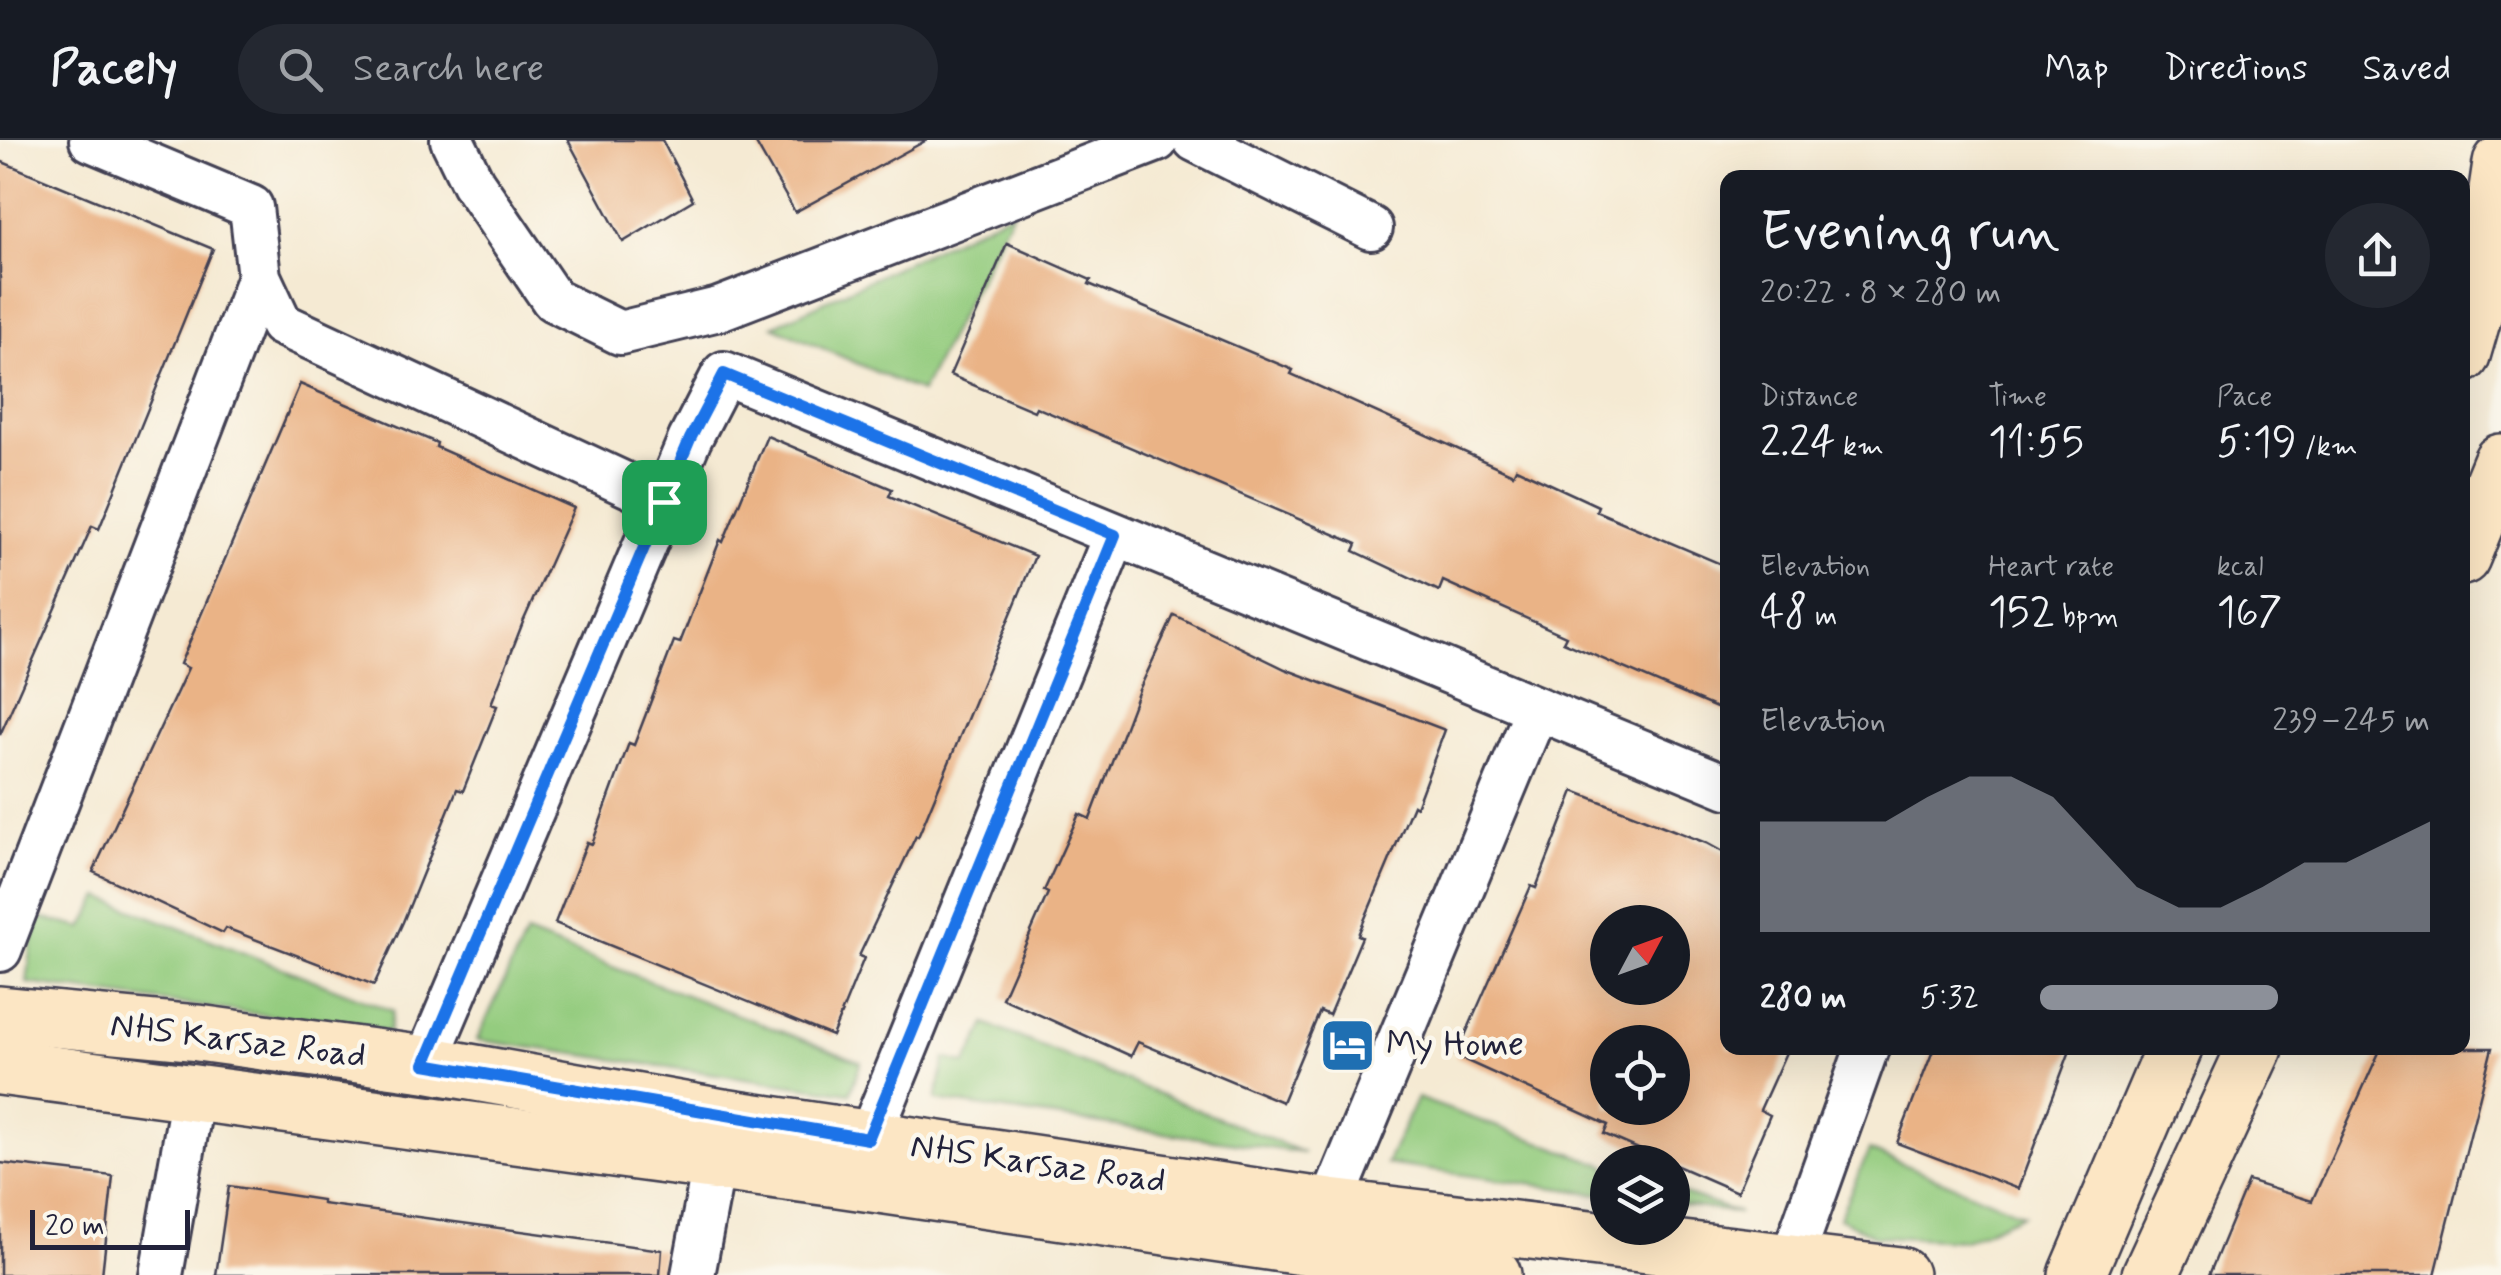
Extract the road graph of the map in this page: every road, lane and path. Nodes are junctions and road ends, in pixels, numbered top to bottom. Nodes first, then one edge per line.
1 (90, 140) edge
2 (452, 140) edge
3 (1157, 140) edge
4 (1195, 140) edge
5 (2501, 163) edge
6 (2496, 224) edge
7 (1371, 228) dead end
8 (259, 276) junction
9 (2470, 328) edge
10 (2501, 462) edge
11 (664, 502) junction
12 (1115, 535) junction
13 (2470, 538) edge
14 (1537, 708) junction
15 (1720, 784) edge
16 (0, 950) edge
17 (0, 1014) edge
18 (1864, 1055) edge
19 (2171, 1055) edge
20 (2253, 1055) edge
21 (425, 1064) junction
22 (0, 1067) edge
23 (193, 1094) junction
24 (868, 1139) junction
25 (719, 1140) junction
26 (1330, 1207) junction
27 (1262, 1258) edge
28 (1787, 1269) edge
29 (161, 1275) edge
30 (694, 1275) edge
31 (1492, 1275) edge
32 (1900, 1275) edge
33 (2078, 1275) edge
34 (2150, 1275) edge

1 - 8 street
2 - 3 street
4 - 7 street
5 - 6 street
6 - 9 street
8 - 11 street
8 - 16 street
10 - 13 street
11 - 12 street
11 - 21 street
12 - 14 street
12 - 24 street
14 - 15 street
14 - 26 street
17 - 21 street, NHS Karsaz Road
18 - 28 street
19 - 33 street
20 - 34 street
21 - 25 street, NHS Karsaz Road
22 - 23 street, NHS Karsaz Road
23 - 25 street, NHS Karsaz Road
23 - 29 street
24 - 25 street, NHS Karsaz Road
24 - 26 street, NHS Karsaz Road
25 - 27 street, NHS Karsaz Road
25 - 30 street
26 - 28 street, NHS Karsaz Road
27 - 31 street, NHS Karsaz Road
28 - 32 street, NHS Karsaz Road

